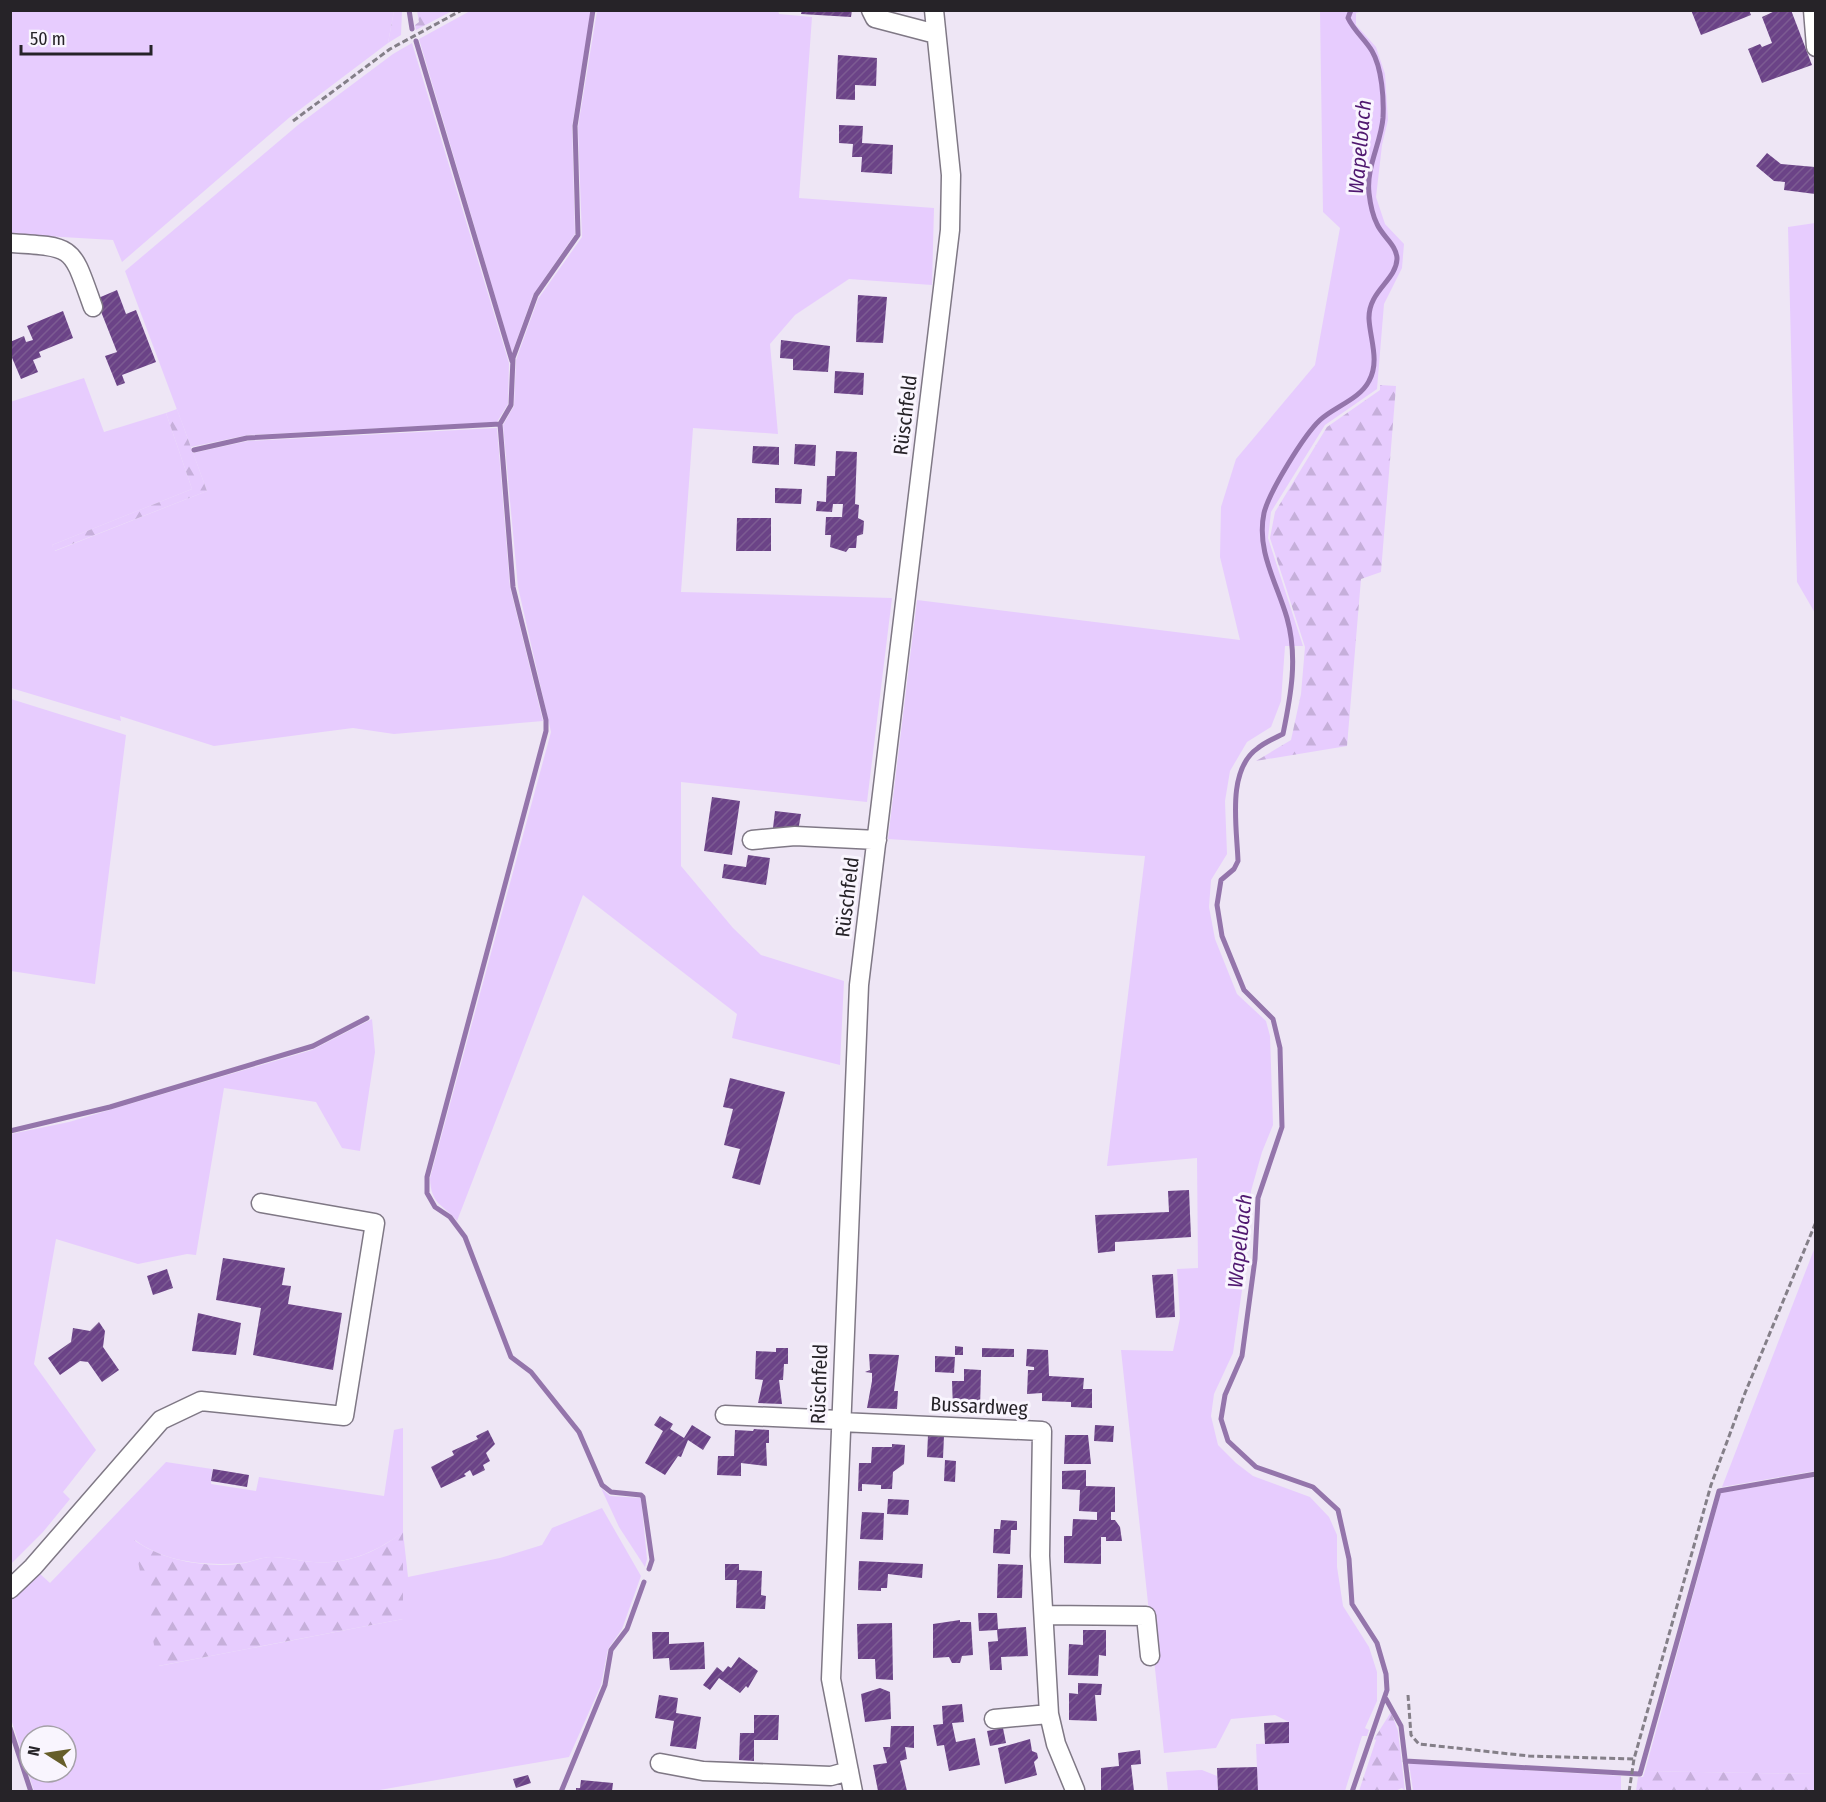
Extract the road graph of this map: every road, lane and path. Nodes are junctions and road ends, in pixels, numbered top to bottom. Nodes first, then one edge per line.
1 (462, 10) edge
2 (871, 10) edge
3 (934, 10) edge
4 (1813, 10) edge
5 (936, 34) junction
6 (1815, 47) edge
7 (293, 121) dead end
8 (10, 243) edge
9 (93, 306) dead end
10 (752, 840) dead end
11 (877, 840) junction
12 (261, 1203) dead end
13 (1815, 1222) edge
14 (725, 1415) dead end
15 (840, 1421) junction
16 (10, 1589) edge
17 (1045, 1615) junction
18 (1150, 1656) dead end
19 (1408, 1695) dead end
20 (1049, 1714) junction
21 (994, 1719) dead end
22 (1634, 1759) junction
23 (660, 1764) dead end
24 (849, 1771) junction
25 (1076, 1790) edge
26 (853, 1791) edge
27 (1629, 1791) edge

1 - 7 path
2 - 5 street
3 - 5 street, Rüschfeld
4 - 6 street
5 - 11 street, Rüschfeld
8 - 9 street
10 - 11 street
11 - 15 street, Rüschfeld
12 - 16 street
13 - 22 path
14 - 15 street
15 - 17 street, Bussardweg
15 - 24 street, Rüschfeld
17 - 18 street
17 - 20 street, Bussardweg
19 - 22 path
20 - 21 street
20 - 25 street, Bussardweg
22 - 27 path
23 - 24 street
24 - 26 street, Rüschfeld

